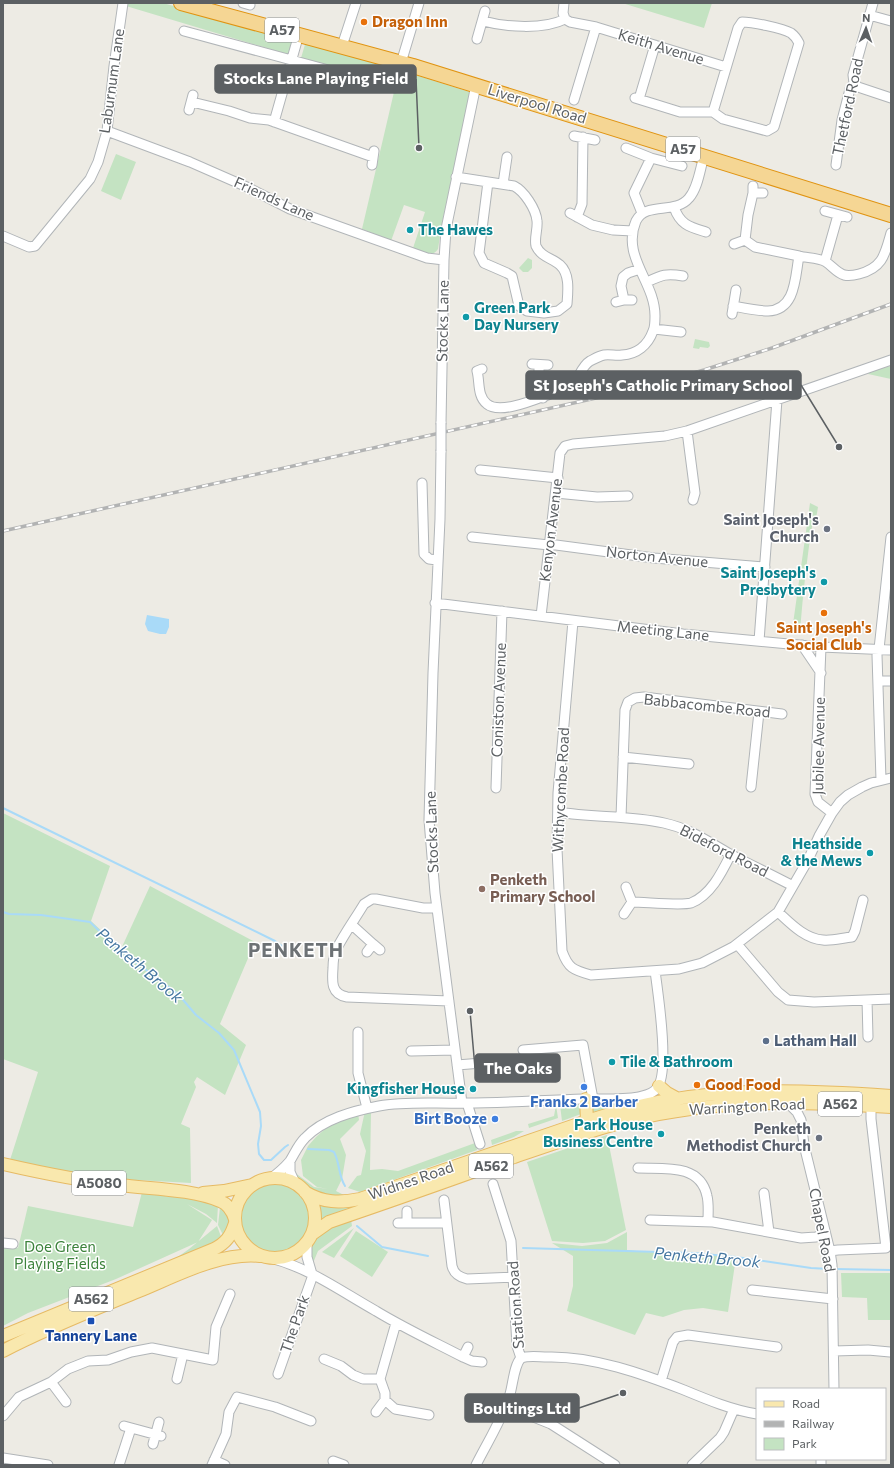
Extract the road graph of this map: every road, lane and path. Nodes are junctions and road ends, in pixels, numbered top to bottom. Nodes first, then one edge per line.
1 (123, 3) edge
2 (181, 3) edge
3 (356, 3) edge
4 (419, 3) edge
5 (564, 3) edge
6 (873, 3) edge
7 (486, 11) dead end
8 (869, 15) junction
9 (565, 18) junction
10 (483, 21) junction
11 (891, 21) edge
12 (596, 27) junction
13 (184, 31) dead end
14 (299, 34) junction
15 (477, 40) dead end
16 (655, 45) junction
17 (342, 46) junction
18 (292, 59) junction
19 (401, 63) junction
20 (726, 67) junction
21 (854, 83) junction
22 (476, 85) junction
23 (395, 88) dead end
24 (891, 98) edge
25 (574, 100) dead end
26 (191, 102) dead end
27 (713, 112) junction
28 (274, 122) junction
29 (107, 131) junction
30 (595, 140) dead end
31 (626, 148) dead end
32 (704, 156) junction
33 (373, 158) dead end
34 (507, 158) dead end
35 (651, 158) junction
36 (836, 165) dead end
37 (682, 166) dead end
38 (456, 177) junction
39 (488, 182) junction
40 (503, 184) junction
41 (764, 193) dead end
42 (674, 207) junction
43 (825, 211) dead end
44 (642, 213) junction
45 (891, 215) edge
46 (633, 231) junction
47 (706, 232) dead end
48 (891, 233) edge
49 (3, 236) edge
50 (745, 240) junction
51 (734, 244) dead end
52 (799, 256) junction
53 (444, 260) junction
54 (825, 261) junction
55 (640, 269) junction
56 (683, 276) dead end
57 (646, 282) junction
58 (736, 290) dead end
59 (624, 301) dead end
60 (654, 329) junction
61 (681, 332) dead end
62 (891, 360) edge
63 (540, 364) dead end
64 (482, 369) dead end
65 (543, 398) junction
66 (777, 400) junction
67 (687, 431) junction
68 (480, 470) dead end
69 (558, 478) junction
70 (421, 481) dead end
71 (556, 493) junction
72 (628, 497) dead end
73 (693, 500) dead end
74 (472, 536) dead end
75 (891, 537) edge
76 (549, 545) junction
77 (437, 560) junction
78 (764, 567) junction
79 (435, 603) junction
80 (502, 611) junction
81 (541, 616) junction
82 (573, 621) junction
83 (759, 641) junction
84 (802, 645) junction
85 (822, 647) junction
86 (891, 650) edge
87 (878, 652) junction
88 (821, 673) junction
89 (878, 681) junction
90 (891, 681) edge
91 (759, 712) junction
92 (782, 714) dead end
93 (624, 757) junction
94 (689, 764) dead end
95 (891, 778) edge
96 (881, 780) junction
97 (751, 787) dead end
98 (496, 788) dead end
99 (558, 812) junction
100 (832, 813) junction
101 (621, 817) junction
102 (731, 854) junction
103 (793, 886) junction
104 (626, 887) dead end
105 (863, 900) dead end
106 (632, 902) junction
107 (436, 908) junction
108 (778, 912) junction
109 (624, 914) dead end
110 (352, 925) junction
111 (373, 944) junction
112 (737, 944) junction
113 (380, 950) dead end
114 (367, 952) dead end
115 (655, 971) junction
116 (891, 999) edge
117 (867, 1000) junction
118 (449, 1001) junction
119 (358, 1032) dead end
120 (868, 1036) dead end
121 (411, 1050) dead end
122 (455, 1050) junction
123 (523, 1050) dead end
124 (520, 1060) dead end
125 (457, 1065) junction
126 (659, 1086) junction
127 (794, 1091) junction
128 (891, 1096) edge
129 (590, 1099) junction
130 (678, 1099) junction
131 (464, 1103) junction
132 (788, 1103) junction
133 (805, 1103) junction
134 (871, 1106) junction
135 (891, 1107) edge
136 (367, 1108) junction
137 (675, 1111) joint
138 (801, 1120) junction
139 (587, 1121) junction
140 (480, 1144) dead end
141 (290, 1161) junction
142 (3, 1164) edge
143 (638, 1168) dead end
144 (270, 1179) junction
145 (490, 1183) dead end
146 (254, 1185) junction
147 (300, 1188) junction
148 (764, 1192) dead end
149 (196, 1194) junction
150 (444, 1200) dead end
151 (407, 1211) dead end
152 (650, 1220) dead end
153 (235, 1221) junction
154 (708, 1221) junction
155 (446, 1223) junction
156 (769, 1232) junction
157 (825, 1233) junction
158 (309, 1237) junction
159 (3, 1243) edge
160 (13, 1244) dead end
161 (830, 1251) junction
162 (265, 1257) junction
163 (312, 1274) junction
164 (513, 1277) junction
165 (752, 1290) dead end
166 (230, 1294) dead end
167 (833, 1299) junction
168 (396, 1323) junction
169 (3, 1336) edge
170 (468, 1347) dead end
171 (777, 1347) dead end
172 (3, 1351) edge
173 (834, 1351) junction
174 (890, 1352) dead end
175 (183, 1354) junction
176 (463, 1357) junction
177 (521, 1358) junction
178 (324, 1359) dead end
179 (482, 1362) dead end
180 (278, 1374) dead end
181 (177, 1379) dead end
182 (380, 1379) junction
183 (661, 1381) junction
184 (51, 1382) junction
185 (834, 1388) edge
186 (385, 1400) junction
187 (66, 1402) dead end
188 (506, 1406) junction
189 (734, 1409) junction
190 (376, 1412) dead end
191 (756, 1414) edge
192 (429, 1415) dead end
193 (3, 1416) edge
194 (311, 1421) dead end
195 (159, 1422) dead end
196 (3, 1458) edge
197 (333, 1461) dead end
198 (703, 1461) edge
199 (213, 1462) edge
200 (479, 1464) edge
201 (48, 1465) edge
202 (119, 1465) edge
203 (225, 1465) edge
204 (343, 1465) edge
205 (616, 1465) edge
206 (692, 1465) edge

1 - 29 street, Laburnum Lane
2 - 14 highway, Liverpool Road / A57
3 - 17 street
4 - 19 street
5 - 9 street
6 - 8 street, Thetford Road
7 - 10 street
8 - 11 street
8 - 21 street, Thetford Road
9 - 10 street
9 - 12 street, Keith Avenue
10 - 15 street
12 - 16 street, Keith Avenue
12 - 25 street
13 - 18 street
14 - 17 highway, Liverpool Road / A57
14 - 18 street
16 - 20 street, Keith Avenue
16 - 27 street
17 - 19 highway, Liverpool Road / A57
18 - 23 street
18 - 28 street
19 - 22 highway, Liverpool Road / A57
20 - 27 street
20 - 27 street
21 - 24 street
21 - 36 street, Thetford Road
22 - 32 highway, Liverpool Road / A57
22 - 38 street, Stocks Lane
26 - 28 street
28 - 33 street
29 - 49 street, Laburnum Lane
29 - 53 street, Friends Lane
30 - 46 street
31 - 35 street
32 - 42 street
32 - 45 highway, Liverpool Road / A57
34 - 40 street
35 - 37 street
35 - 44 street
38 - 39 street
38 - 53 street, Stocks Lane
39 - 40 street
39 - 40 street
41 - 50 street
42 - 44 street
42 - 47 street
43 - 54 street
44 - 46 street
46 - 55 street
48 - 54 street
50 - 51 street
50 - 52 street
52 - 54 street
52 - 58 street
53 - 77 street, Stocks Lane, bridge
55 - 57 street
55 - 59 street
56 - 57 street
57 - 60 street
60 - 61 street
60 - 65 street
62 - 66 street
63 - 65 street
64 - 65 street
66 - 67 street
66 - 78 street
67 - 69 street, Kenyon Avenue
67 - 73 street
68 - 69 street
69 - 71 street, Kenyon Avenue
70 - 77 street
71 - 72 street
71 - 76 street, Kenyon Avenue
74 - 76 street, Norton Avenue
75 - 87 street
76 - 78 street, Norton Avenue
76 - 81 street, Kenyon Avenue
77 - 79 street, Stocks Lane
78 - 83 street
79 - 80 street, Meeting Lane
79 - 107 street, Stocks Lane
80 - 81 street, Meeting Lane
80 - 98 street, Coniston Avenue
81 - 82 street, Meeting Lane
82 - 83 street, Meeting Lane
82 - 99 street, Withycombe Road
83 - 84 street, Meeting Lane
84 - 85 street, Meeting Lane
84 - 88 street
85 - 87 street, Meeting Lane
85 - 88 street, Jubilee Avenue
86 - 87 street, Meeting Lane
87 - 89 street
88 - 100 street, Jubilee Avenue
89 - 90 street
89 - 96 street
91 - 92 street, Babbacombe Road
91 - 93 street, Babbacombe Road
91 - 97 street
93 - 94 street
93 - 101 street, Babbacombe Road
95 - 96 street
96 - 100 street
99 - 101 street, Bideford Road
99 - 115 street, Withycombe Road
100 - 103 street
101 - 102 street, Bideford Road
102 - 103 street, Bideford Road
102 - 106 street
103 - 108 street
104 - 106 street
105 - 108 street
106 - 109 street
107 - 110 street
107 - 118 street, Stocks Lane
108 - 112 street, Withycombe Road
110 - 111 street
110 - 118 street
111 - 113 street
111 - 114 street
112 - 115 street, Withycombe Road
112 - 117 street
115 - 126 street
116 - 117 street
117 - 120 street
118 - 122 street, Stocks Lane
119 - 136 street
121 - 122 street
122 - 125 street, Stocks Lane
123 - 129 street
124 - 125 street
125 - 131 street, Stocks Lane
126 - 129 street
126 - 130 main road
127 - 128 main road, Warrington Road / A562
127 - 130 main road, Warrington Road / A562
127 - 133 street
129 - 131 street
129 - 139 main road
130 - 139 main road, Widnes Road / A562
131 - 136 street
131 - 140 street
132 - 133 main road, Warrington Road / A562
132 - 137 main road, Warrington Road / A562
132 - 138 street, Chapel Road
133 - 134 main road, Warrington Road / A562
133 - 138 street, Chapel Road
134 - 135 main road, Warrington Road / A562
134 - 161 street
136 - 141 street
137 - 158 main road, Widnes Road / A562
138 - 157 street, Chapel Road
139 - 147 main road, Widnes Road / A562
141 - 144 street
141 - 147 street
142 - 149 main road, A5080
143 - 154 street
144 - 146 main road, A562
144 - 147 main road, A562
145 - 164 street, Station Road
146 - 149 main road, A5080
146 - 153 main road, A562
147 - 158 main road
148 - 156 street
149 - 153 main road, A5080
150 - 155 street
151 - 155 street
152 - 154 street
153 - 162 main road
153 - 169 main road, A562
154 - 156 street
155 - 164 street
156 - 157 street
157 - 161 street, Chapel Road
158 - 162 main road, A562
158 - 163 street, The Park
159 - 160 street
161 - 167 street, Chapel Road
162 - 163 street, The Park
162 - 172 main road, A562
163 - 168 street, The Park
163 - 180 street, The Park
164 - 177 street, Station Road
165 - 167 street
166 - 175 street
167 - 173 street, Chapel Road
168 - 176 street, The Park
168 - 182 street
170 - 176 street
171 - 183 street
173 - 174 street
173 - 185 street, Chapel Road
175 - 181 street
175 - 184 street
176 - 179 street, The Park
177 - 183 street
177 - 188 street, Station Road
178 - 182 street
182 - 186 street
183 - 189 street
184 - 187 street
184 - 193 street
186 - 190 street
186 - 192 street
188 - 200 street, Station Road
188 - 205 street
189 - 191 street
189 - 198 street
194 - 199 street
195 - 202 street
196 - 201 street
197 - 204 street
198 - 206 street
199 - 203 street

